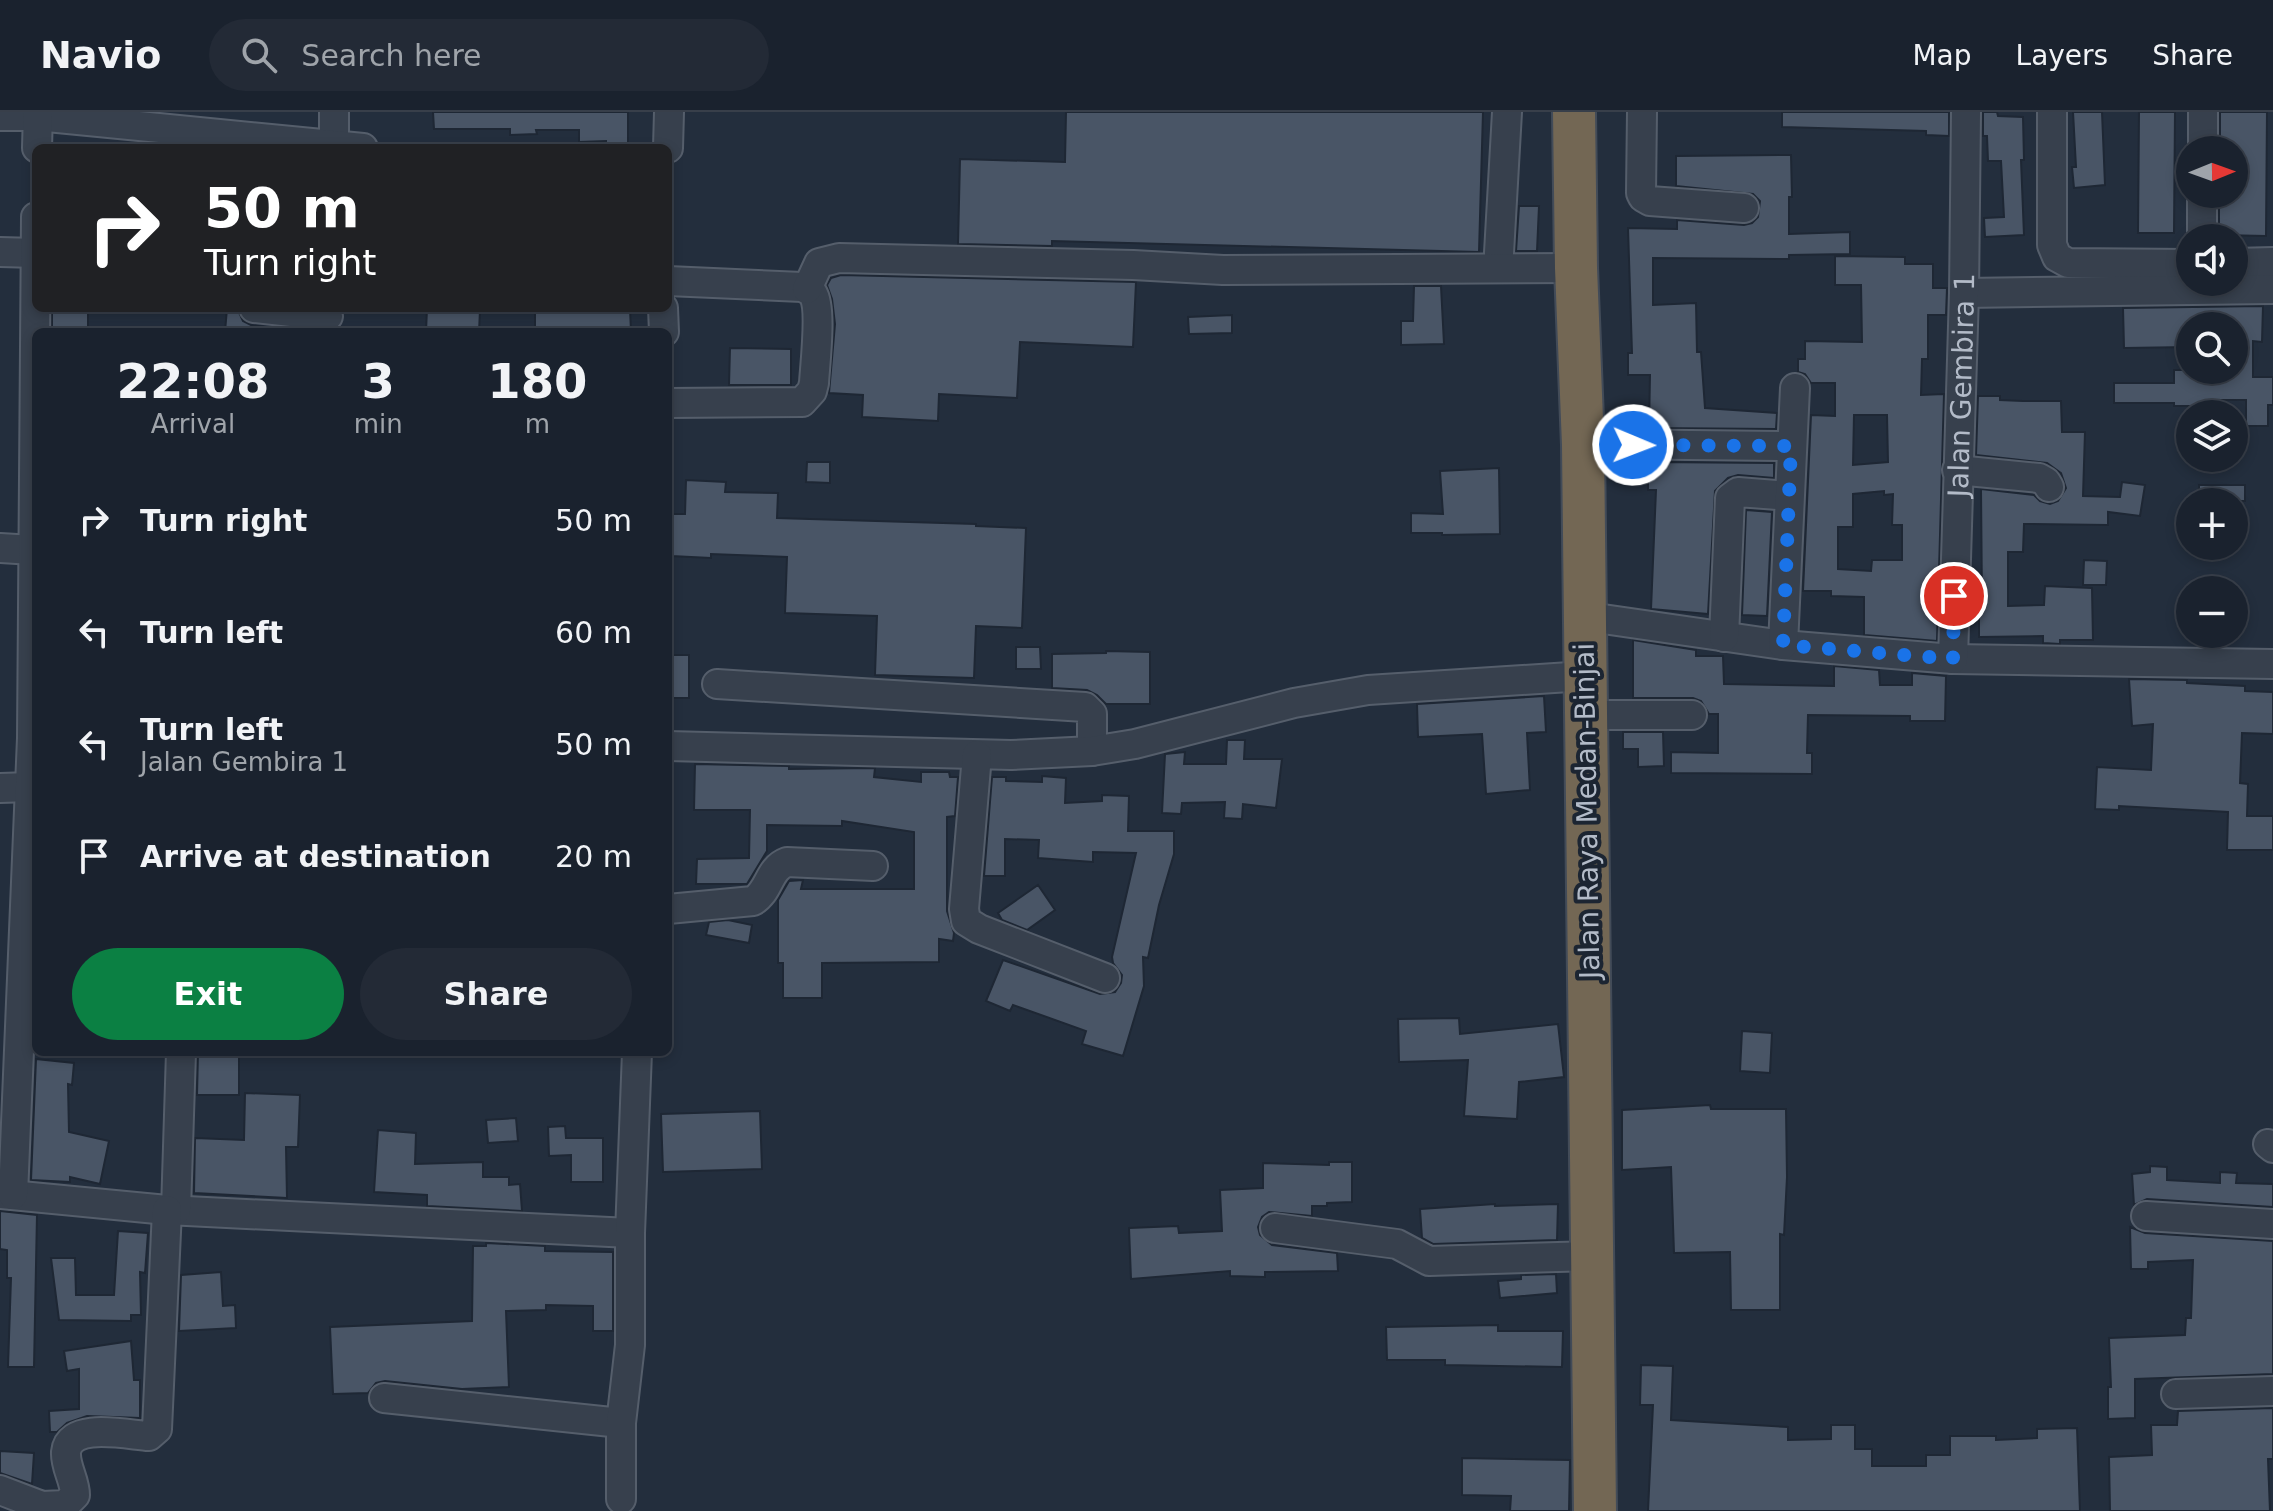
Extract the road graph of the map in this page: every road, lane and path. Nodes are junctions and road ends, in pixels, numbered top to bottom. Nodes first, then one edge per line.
1 (334, 112) edge
2 (669, 112) edge
3 (1507, 112) edge
4 (1574, 112) edge
5 (1598, 112) edge
6 (1642, 112) edge
7 (1966, 112) edge
8 (2052, 112) edge
9 (2203, 112) edge
10 (38, 114) edge
11 (0, 116) edge
12 (2203, 136) edge
13 (37, 144) edge
14 (307, 144) edge
15 (334, 144) edge
16 (668, 144) edge
17 (1744, 208) dead end
18 (0, 252) edge
19 (32, 253) edge
20 (1499, 253) dead end
21 (2273, 262) edge
22 (2248, 263) edge
23 (2176, 264) edge
24 (1576, 268) junction
25 (672, 281) edge
26 (807, 289) junction
27 (2273, 289) edge
28 (1964, 293) junction
29 (281, 312) edge
30 (328, 319) edge
31 (1795, 388) dead end
32 (672, 403) edge
33 (1601, 444) junction
34 (1791, 446) junction
35 (1957, 470) junction
36 (2049, 487) dead end
37 (1789, 496) junction
38 (32, 533) edge
39 (0, 548) edge
40 (1603, 619) junction
41 (1724, 637) junction
42 (1783, 645) junction
43 (1953, 659) junction
44 (32, 660) edge
45 (2273, 664) edge
46 (1585, 676) junction
47 (717, 684) dead end
48 (1605, 715) junction
49 (1692, 715) dead end
50 (672, 746) edge
51 (1092, 751) junction
52 (977, 755) junction
53 (30, 787) junction
54 (0, 788) edge
55 (873, 866) dead end
56 (672, 909) edge
57 (1105, 978) dead end
58 (181, 1056) edge
59 (637, 1056) edge
60 (7, 1195) edge
61 (171, 1210) junction
62 (2146, 1216) dead end
63 (2273, 1224) edge
64 (1275, 1228) dead end
65 (630, 1233) junction
66 (1592, 1256) junction
67 (2273, 1391) edge
68 (2176, 1394) dead end
69 (384, 1398) dead end
70 (621, 1423) junction
71 (0, 1490) edge
72 (621, 1499) dead end
73 (1595, 1511) edge
74 (1615, 1511) edge

1 - 15 street
2 - 16 street
3 - 20 street
4 - 24 highway, Jalan Raya Medan-Binjai
5 - 33 highway, Jalan Raya Medan-Binjai
6 - 17 street
7 - 28 street, Jalan Gembira 1
8 - 23 street
9 - 12 street
10 - 11 street
10 - 13 street
10 - 14 street
18 - 19 street
21 - 22 street
24 - 26 street
24 - 46 highway, Jalan Raya Medan-Binjai
25 - 26 street
26 - 32 street
27 - 28 street
28 - 35 street, Jalan Gembira 1
29 - 30 street
31 - 34 street
33 - 34 street
33 - 40 highway, Jalan Raya Medan-Binjai
34 - 37 street
35 - 36 street
35 - 43 street, Jalan Gembira 1
37 - 41 street
37 - 42 street
38 - 39 street
40 - 41 street
40 - 48 highway, Jalan Raya Medan-Binjai
41 - 42 street
42 - 43 street
43 - 45 street
44 - 53 street
46 - 51 street
46 - 66 highway, Jalan Raya Medan-Binjai
47 - 51 street
48 - 49 street
48 - 74 highway, Jalan Raya Medan-Binjai
50 - 52 street
51 - 52 street
52 - 57 street
53 - 54 street
53 - 60 street
55 - 56 street
58 - 61 street
59 - 65 street
60 - 61 street
61 - 65 street
61 - 71 street
62 - 63 street
64 - 66 street
65 - 70 street
66 - 73 highway, Jalan Raya Medan-Binjai
67 - 68 street
69 - 70 street
70 - 72 street

